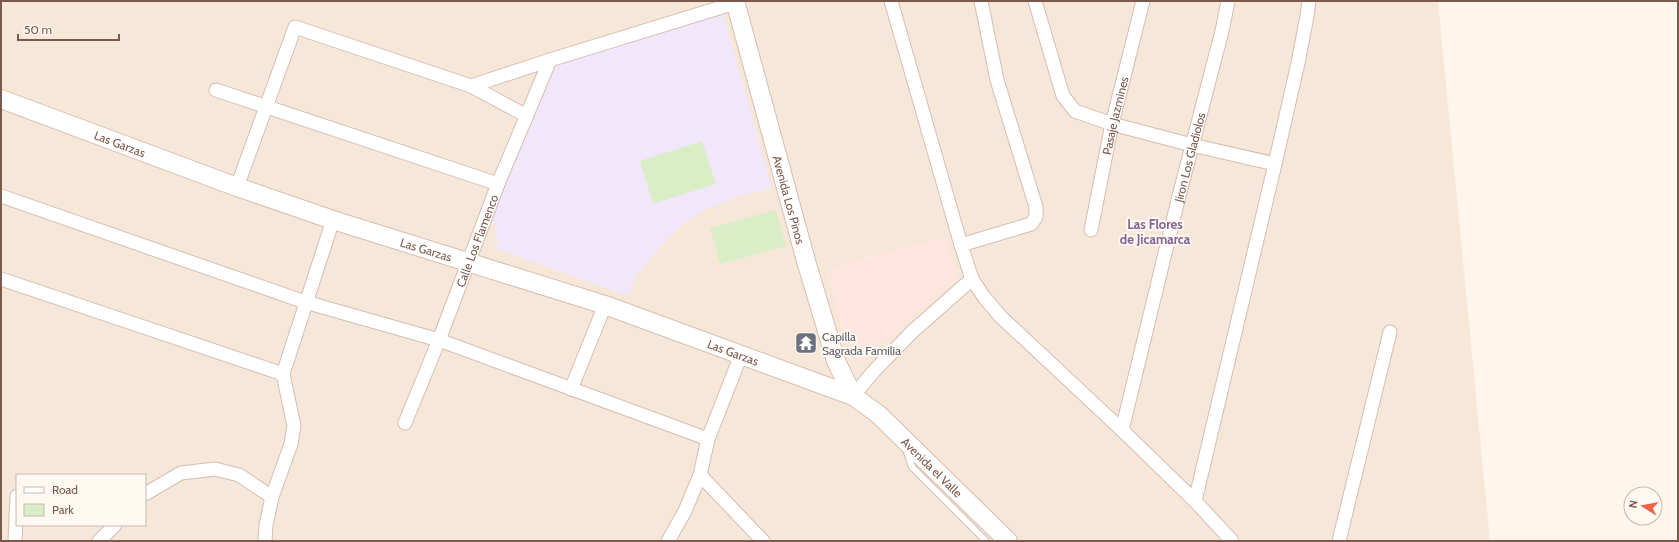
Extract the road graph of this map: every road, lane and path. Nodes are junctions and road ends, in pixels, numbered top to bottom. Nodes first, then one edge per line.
1 (891, 1) edge
2 (981, 1) edge
3 (1035, 1) edge
4 (1143, 1) edge
5 (1228, 1) edge
6 (1308, 1) edge
7 (735, 2) edge
8 (550, 60) junction
9 (472, 86) junction
10 (216, 90) dead end
11 (1, 99) edge
12 (266, 106) junction
13 (527, 116) junction
14 (1112, 124) junction
15 (1192, 145) junction
16 (1275, 164) junction
17 (498, 184) junction
18 (237, 187) junction
19 (1, 196) edge
20 (333, 220) junction
21 (1091, 230) dead end
22 (961, 245) junction
23 (469, 262) junction
24 (1, 279) edge
25 (972, 279) junction
26 (305, 302) junction
27 (605, 305) junction
28 (1390, 332) dead end
29 (440, 340) junction
30 (741, 355) junction
31 (283, 374) junction
32 (571, 389) junction
33 (853, 396) junction
34 (405, 423) dead end
35 (1122, 430) junction
36 (902, 438) junction
37 (708, 439) junction
38 (700, 474) junction
39 (146, 493) edge
40 (272, 496) junction
41 (1194, 501) junction
42 (16, 511) edge
43 (114, 526) edge
44 (14, 541) edge
45 (99, 541) edge
46 (265, 541) edge
47 (668, 541) edge
48 (763, 541) edge
49 (986, 541) edge
50 (1008, 541) edge
51 (1232, 541) edge
52 (1339, 541) edge

1 - 22 street
2 - 22 street
3 - 14 street
4 - 14 street, Pasaje Jazmines
5 - 15 street, Jiron Los Gladiolos
6 - 16 street
7 - 8 street
7 - 33 street, Avenida Los Pinos
8 - 9 street
8 - 13 street, Calle Los Flamenco
9 - 12 street
9 - 13 street
10 - 12 street
11 - 18 street, Las Garzas
12 - 17 street
12 - 18 street
13 - 17 street, Calle Los Flamenco
14 - 15 street
14 - 21 street, Pasaje Jazmines
15 - 16 street
15 - 35 street, Jiron Los Gladiolos
16 - 41 street
17 - 23 street, Calle Los Flamenco
18 - 20 street, Las Garzas
19 - 26 street
20 - 23 street, Las Garzas
20 - 26 street
22 - 25 street
23 - 27 street, Las Garzas
23 - 29 street, Calle Los Flamenco
24 - 31 street
25 - 33 street
25 - 35 street
26 - 29 street
26 - 31 street
27 - 30 street, Las Garzas
27 - 32 street
28 - 52 street
29 - 32 street
29 - 34 street, Calle Los Flamenco
30 - 33 street, Las Garzas
30 - 37 street
31 - 40 street
32 - 37 street
33 - 36 street, Avenida el Valle
35 - 41 street
36 - 49 lane
36 - 50 street, Avenida el Valle
37 - 38 street
38 - 47 street
38 - 48 street
39 - 40 street
40 - 46 street
41 - 51 street
42 - 44 street
43 - 45 street

